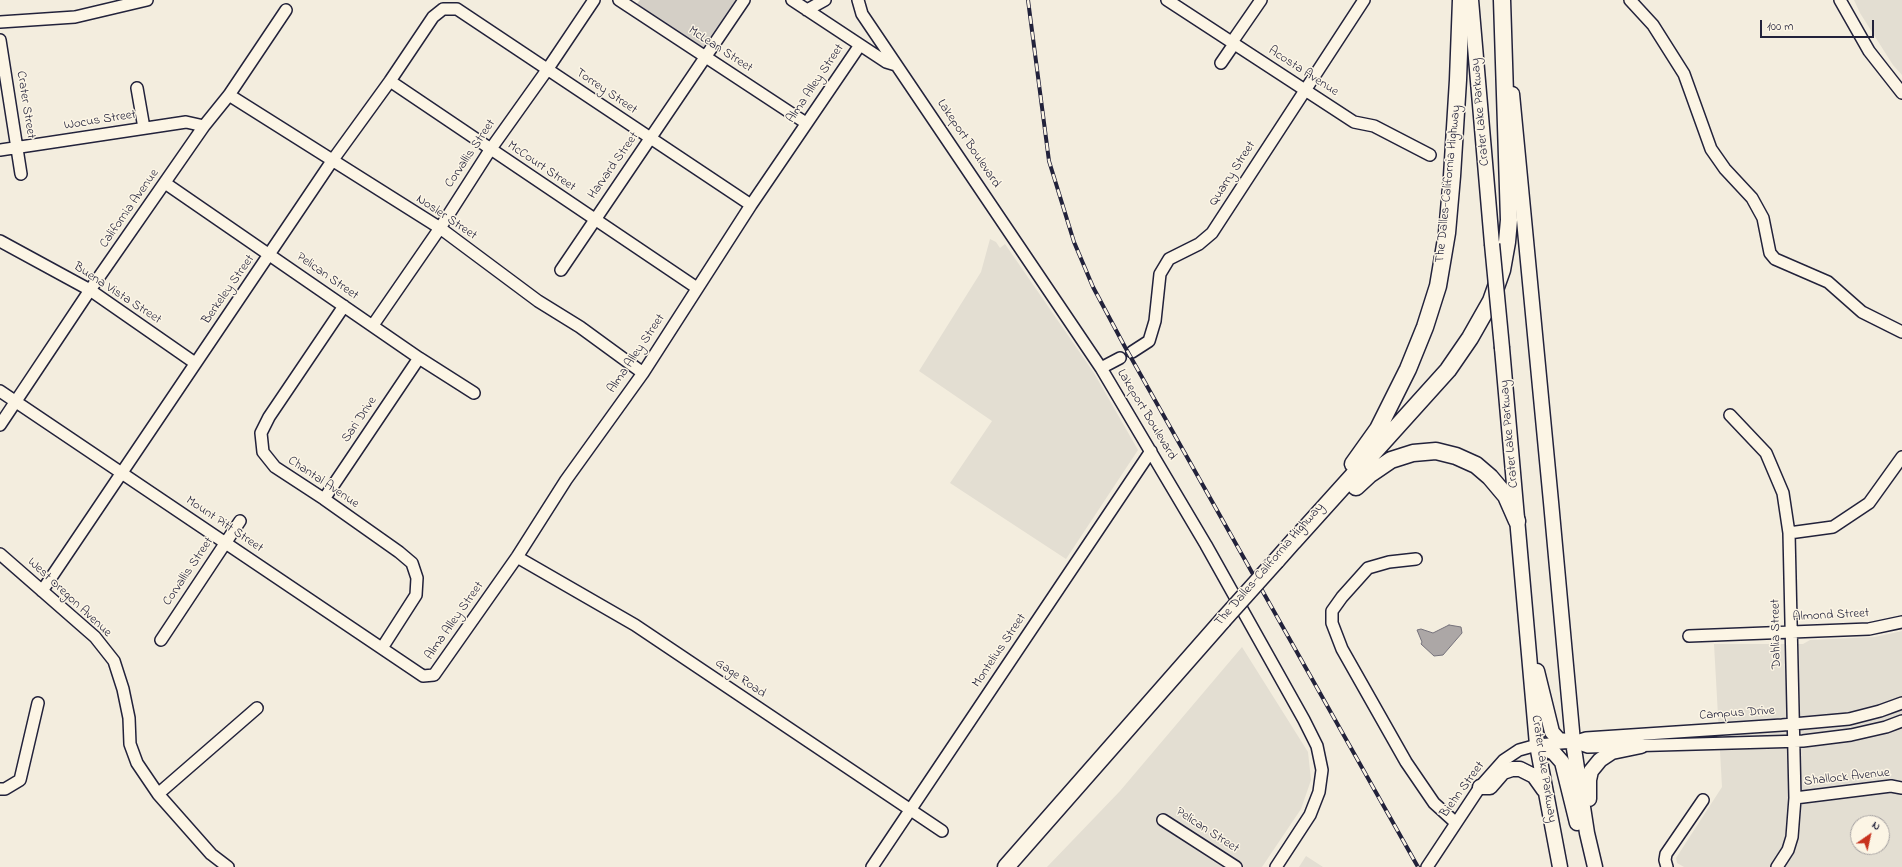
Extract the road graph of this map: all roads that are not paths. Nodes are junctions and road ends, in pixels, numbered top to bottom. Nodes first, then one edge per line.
1 (147, 0) edge
2 (594, 0) edge
3 (619, 0) edge
4 (744, 0) edge
5 (792, 0) edge
6 (825, 0) edge
7 (858, 0) edge
8 (1167, 0) edge
9 (1260, 0) edge
10 (1364, 0) edge
11 (1461, 0) edge
12 (1471, 0) edge
13 (1630, 0) edge
14 (1840, 0) edge
15 (1502, 3) edge
16 (443, 8) joint
17 (286, 10) dead end
18 (807, 10) junction
19 (0, 22) edge
20 (0, 40) edge
21 (1233, 43) junction
22 (860, 45) junction
23 (706, 58) junction
24 (1221, 63) dead end
25 (896, 65) junction
26 (547, 70) junction
27 (390, 81) junction
28 (137, 88) dead end
29 (1305, 91) junction
30 (1902, 93) edge
31 (229, 95) junction
32 (806, 123) junction
33 (204, 126) junction
34 (144, 128) junction
35 (651, 139) junction
36 (18, 148) junction
37 (0, 150) edge
38 (490, 150) junction
39 (1430, 155) dead end
40 (332, 161) junction
41 (21, 174) dead end
42 (165, 183) junction
43 (751, 205) junction
44 (595, 220) junction
45 (440, 228) junction
46 (0, 241) edge
47 (271, 254) junction
48 (561, 270) dead end
49 (696, 288) junction
50 (90, 290) junction
51 (344, 306) junction
52 (373, 325) junction
53 (1902, 332) edge
54 (1132, 352) dead end
55 (419, 358) junction
56 (1120, 358) dead end
57 (195, 363) junction
58 (1101, 368) junction
59 (643, 372) junction
60 (0, 391) edge
61 (474, 393) dead end
62 (16, 402) junction
63 (1730, 415) dead end
64 (0, 425) edge
65 (1151, 452) junction
66 (1902, 457) edge
67 (122, 472) junction
68 (324, 499) junction
69 (240, 521) dead end
70 (1517, 521) junction
71 (1790, 533) junction
72 (1293, 542) junction
73 (225, 543) junction
74 (0, 554) edge
75 (517, 557) junction
76 (1416, 559) dead end
77 (42, 591) junction
78 (1902, 622) edge
79 (1791, 633) junction
80 (1689, 636) dead end
81 (161, 640) dead end
82 (1528, 642) junction
83 (382, 648) junction
84 (434, 675) joint
85 (38, 703) dead end
86 (1902, 703) edge
87 (257, 708) dead end
88 (1902, 721) edge
89 (1794, 724) junction
90 (1573, 742) junction
91 (1794, 742) junction
92 (1536, 745) junction
93 (1641, 746) junction
94 (1480, 787) junction
95 (0, 788) edge
96 (1902, 788) edge
97 (1545, 791) junction
98 (158, 794) junction
99 (1795, 798) junction
100 (1702, 800) dead end
101 (910, 811) junction
102 (1162, 820) dead end
103 (1456, 823) junction
104 (942, 831) dead end
105 (1591, 850) junction
106 (228, 867) edge
107 (872, 867) edge
108 (1006, 867) edge
109 (1236, 867) edge
110 (1276, 867) edge
111 (1427, 867) edge
112 (1560, 867) edge
113 (1595, 867) edge
114 (1667, 867) edge
115 (1776, 867) edge

1 - 19 street
2 - 26 street, Corvallis Street
3 - 23 street, McLean Street
4 - 23 street, Harvard Street
5 - 18 street
6 - 18 street
7 - 25 street, Lakeport Boulevard
8 - 21 street, Acosta Avenue
9 - 21 street
10 - 29 street, Quarry Street
11 - 72 highway, The Dalles-California Highway
12 - 70 main road, Crater Lake Parkway, bridge
13 - 53 street
14 - 30 street
15 - 72 highway
15 - 90 main road
16 - 26 street, Torrey Street
16 - 27 street, Berkeley Street
17 - 31 street, California Avenue
18 - 22 street
20 - 36 street, Crater Street
21 - 24 street
21 - 29 street, Acosta Avenue
22 - 25 street
22 - 32 street, Alma Alley Street
23 - 32 street, McLean Street
23 - 35 street, Harvard Street
25 - 58 street, Lakeport Boulevard
26 - 35 street, Torrey Street
26 - 38 street, Corvallis Street
27 - 38 street, McCourt Street
27 - 40 street, Berkeley Street
28 - 34 street
29 - 39 street, Acosta Avenue
29 - 54 street, Quarry Street
31 - 33 street, California Avenue
31 - 40 street, Nosler Street
32 - 43 street, Alma Alley Street
33 - 34 street, Wocus Street
33 - 42 street, California Avenue
34 - 36 street, Wocus Street
35 - 43 street, Torrey Street
35 - 44 street, Harvard Street
36 - 37 street, Wocus Street
36 - 41 street, Crater Street
38 - 44 street, McCourt Street
38 - 45 street, Corvallis Street
40 - 45 street, Nosler Street
40 - 47 street, Berkeley Street
42 - 47 street, Pelican Street
42 - 50 street, California Avenue
43 - 49 street, Alma Alley Street
44 - 48 street, Harvard Street
44 - 49 street, McCourt Street
45 - 52 street, Corvallis Street
45 - 59 street, Nosler Street
46 - 50 street, Buena Vista Street
47 - 51 street, Pelican Street
47 - 57 street, Berkeley Street
49 - 59 street, Alma Alley Street
50 - 57 street, Buena Vista Street
50 - 62 street, California Avenue
51 - 52 street, Pelican Street
51 - 68 street, Chantal Avenue
52 - 55 street, Pelican Street
55 - 61 street, Pelican Street
55 - 68 street, Sari Drive
56 - 58 street
57 - 67 street, Berkeley Street
58 - 65 street, Lakeport Boulevard
59 - 75 street, Alma Alley Street
60 - 62 street, Mount Pitt Street
62 - 64 street, California Avenue
62 - 67 street, Mount Pitt Street
63 - 71 street, Dahlia Street
65 - 101 street, Montelius Street
65 - 110 street, Lakeport Boulevard
66 - 71 street
67 - 73 street, Mount Pitt Street
67 - 77 street, Berkeley Street
68 - 83 street, Chantal Avenue
69 - 73 street, Corvallis Street
70 - 72 highway
70 - 82 main road, Crater Lake Parkway
71 - 79 street, Dahlia Street
72 - 108 highway, The Dalles-California Highway, bridge
73 - 81 street, Corvallis Street
73 - 83 street, Mount Pitt Street
74 - 77 street, West Oregon Avenue
75 - 84 street, Alma Alley Street
75 - 101 street, Gage Road
76 - 103 street
77 - 98 street, West Oregon Avenue
78 - 79 street, Almond Street
79 - 80 street, Almond Street
79 - 89 street, Dahlia Street
82 - 90 main road
82 - 92 main road, Crater Lake Parkway
83 - 84 street, Mount Pitt Street
85 - 95 street
86 - 89 street, Campus Drive
87 - 98 street
88 - 91 street, Campus Drive
89 - 90 street, Campus Drive
89 - 91 street, Dahlia Street
90 - 92 street, Campus Drive
90 - 93 street, Campus Drive
90 - 105 main road
91 - 93 street, Campus Drive
91 - 99 street, Dahlia Street
92 - 94 street, Biehn Street
92 - 97 main road, Crater Lake Parkway
92 - 105 main road
93 - 105 main road
94 - 97 main road
94 - 103 street, Biehn Street
96 - 99 street, Shallock Avenue
97 - 112 main road, Crater Lake Parkway
98 - 106 street, West Oregon Avenue
99 - 115 street, Dahlia Street
100 - 114 street
101 - 104 street, Gage Road
101 - 107 street, Montelius Street
102 - 109 street, Pelican Street
103 - 111 street, Biehn Street
105 - 113 main road

